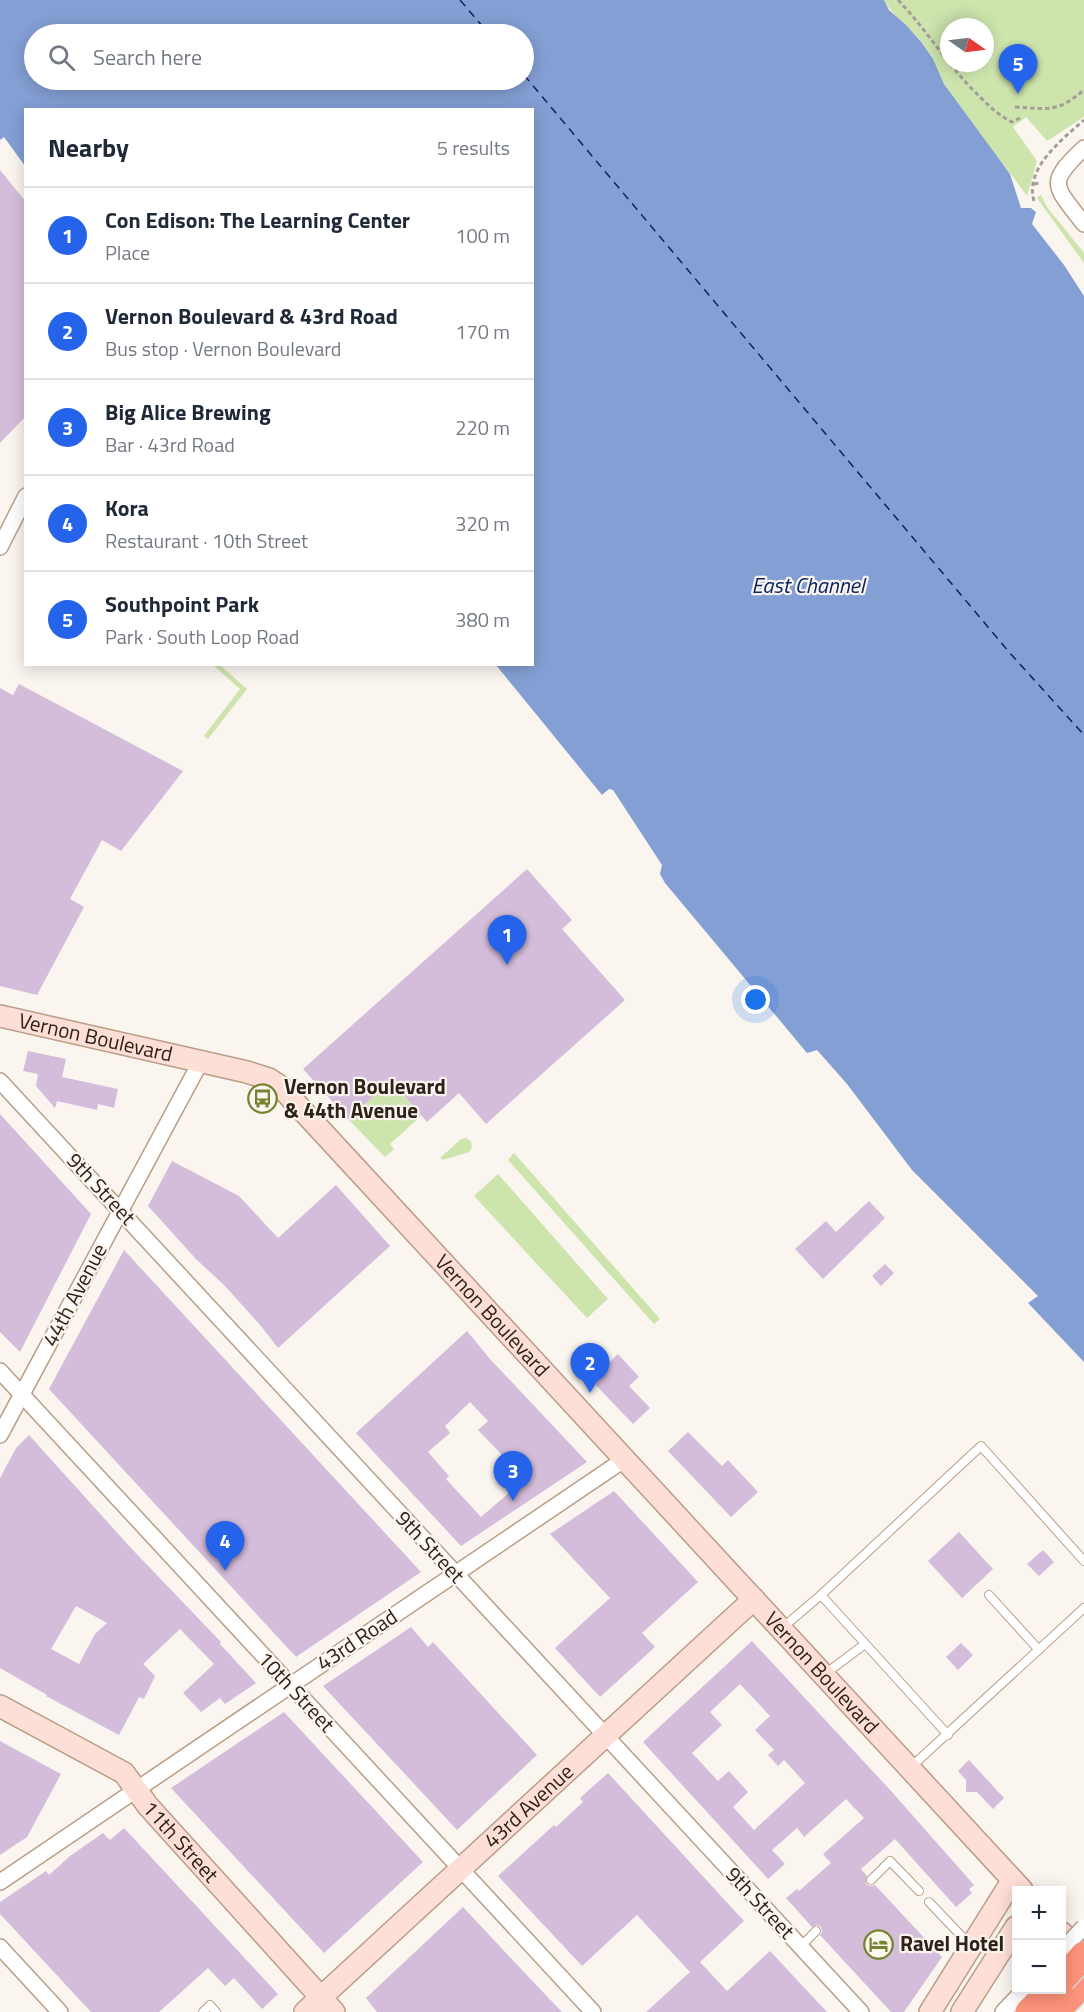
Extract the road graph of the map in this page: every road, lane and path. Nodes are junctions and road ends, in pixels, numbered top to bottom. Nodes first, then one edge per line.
1 (898, 0) edge
2 (1084, 90) edge
3 (1015, 107) dead end
4 (1020, 118) dead end
5 (1084, 120) edge
6 (1084, 148) edge
7 (1040, 183) dead end
8 (1034, 184) junction
9 (1034, 201) dead end
10 (1084, 224) edge
11 (24, 500) edge
12 (0, 547) edge
13 (0, 1017) edge
14 (201, 1061) junction
15 (0, 1081) edge
16 (120, 1211) junction
17 (0, 1371) edge
18 (22, 1395) junction
19 (0, 1434) edge
20 (625, 1459) junction
21 (1084, 1561) edge
22 (456, 1574) junction
23 (821, 1595) junction
24 (989, 1595) dead end
25 (754, 1599) junction
26 (1084, 1608) edge
27 (781, 1629) junction
28 (864, 1644) junction
29 (1039, 1650) junction
30 (824, 1675) junction
31 (291, 1685) junction
32 (0, 1706) edge
33 (604, 1735) junction
34 (948, 1735) junction
35 (910, 1768) junction
36 (137, 1790) junction
37 (460, 1869) junction
38 (871, 1880) dead end
39 (0, 1882) edge
40 (1017, 1886) edge
41 (919, 1892) dead end
42 (1012, 1893) edge
43 (929, 1902) dead end
44 (1084, 1927) edge
45 (816, 1931) dead end
46 (1012, 1935) edge
47 (1066, 1937) edge
48 (1084, 1943) edge
49 (971, 1946) junction
50 (1066, 1946) edge
51 (0, 1947) edge
52 (800, 1947) junction
53 (1084, 1957) edge
54 (1066, 1963) edge
55 (1019, 1994) edge
56 (1035, 1994) edge
57 (1068, 1997) edge
58 (328, 2004) edge
59 (60, 2012) edge
60 (203, 2012) edge
61 (216, 2012) edge
62 (305, 2012) edge
63 (593, 2012) edge
64 (861, 2012) edge
65 (930, 2012) edge
66 (962, 2012) edge
67 (1003, 2012) edge
68 (1018, 2012) edge
69 (1029, 2012) edge

1 - 4 path
2 - 3 path
5 - 8 path
6 - 10 street
7 - 8 path
8 - 9 path
11 - 12 street
13 - 14 main road, Vernon Boulevard
14 - 16 street, 44th Avenue
14 - 20 main road, Vernon Boulevard
15 - 16 street, 9th Street
16 - 18 street, 44th Avenue
16 - 22 street, 9th Street
17 - 18 street, 10th Street
18 - 19 street, 44th Avenue
18 - 31 street, 10th Street
20 - 22 street, 43rd Road
20 - 25 main road, Vernon Boulevard
21 - 23 lane
22 - 31 street, 43rd Road
22 - 33 street, 9th Street
23 - 27 lane
23 - 28 lane
24 - 29 lane
25 - 27 main road, Vernon Boulevard
25 - 33 main road, 43rd Avenue
26 - 29 lane
27 - 30 main road, Vernon Boulevard
28 - 30 lane
28 - 34 lane
29 - 34 lane
30 - 35 main road, Vernon Boulevard
31 - 36 street, 43rd Road
31 - 37 street, 10th Street
32 - 36 main road, 11th Street
33 - 37 main road, 43rd Avenue
33 - 52 street, 9th Street
34 - 35 lane
35 - 40 main road, Vernon Boulevard
36 - 39 street, 43rd Road
36 - 58 main road, 11th Street
37 - 58 main road, 43rd Avenue
37 - 63 street, 10th Street
38 - 41 lane
42 - 49 main road
43 - 49 lane
44 - 50 street, bridge
45 - 52 lane
46 - 66 main road
47 - 53 main road
48 - 54 highway
49 - 65 main road
51 - 59 street
52 - 64 street, 9th Street
53 - 57 highway, bridge
55 - 67 street
56 - 68 highway
57 - 69 highway
58 - 62 main road, 43rd Avenue
60 - 61 lane

